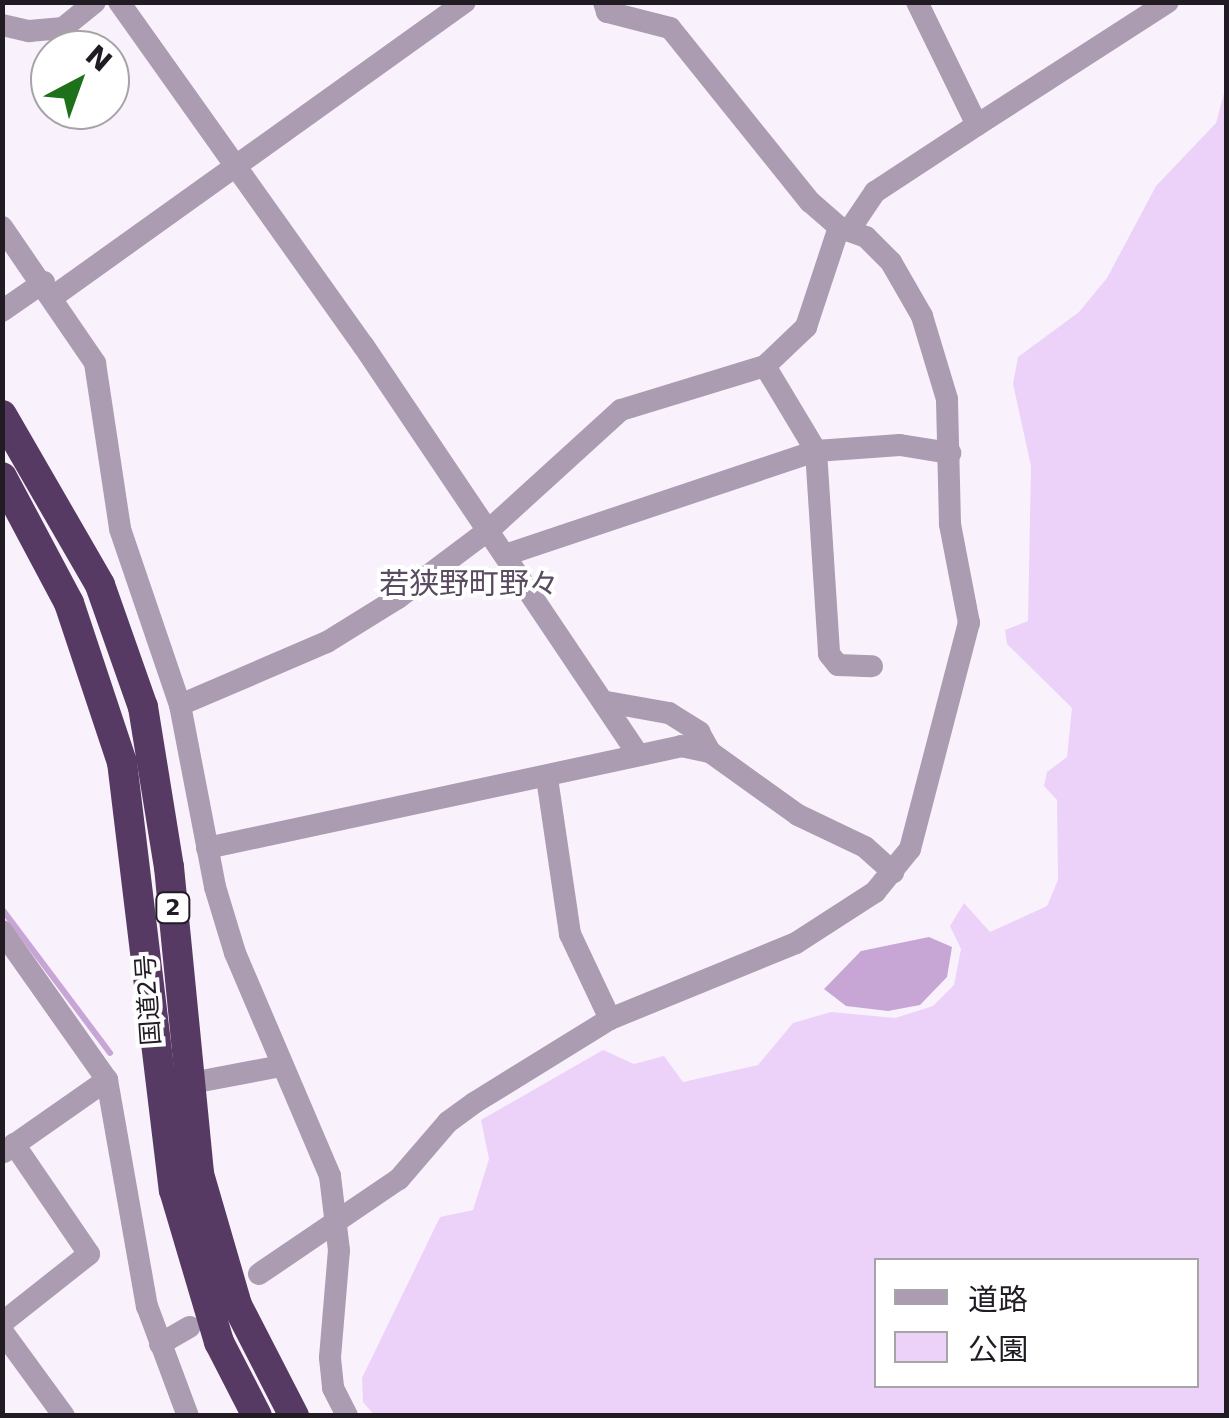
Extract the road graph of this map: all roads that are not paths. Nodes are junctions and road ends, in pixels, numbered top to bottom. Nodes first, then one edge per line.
1 (95, 2) edge
2 (119, 2) edge
3 (465, 2) edge
4 (604, 2) edge
5 (917, 2) edge
6 (1168, 2) edge
7 (2, 25) edge
8 (977, 125) junction
9 (236, 167) junction
10 (2, 228) edge
11 (845, 228) junction
12 (49, 289) junction
13 (2, 311) edge
14 (765, 366) junction
15 (2, 416) edge
16 (816, 450) junction
17 (950, 453) junction
18 (2, 477) edge
19 (490, 529) junction
20 (508, 554) junction
21 (872, 666) dead end
22 (607, 702) junction
23 (180, 704) junction
24 (710, 752) junction
25 (638, 754) junction
26 (546, 778) junction
27 (207, 848) junction
28 (893, 872) junction
29 (2, 932) edge
30 (610, 1019) junction
31 (281, 1066) junction
32 (107, 1080) junction
33 (186, 1084) junction
34 (8, 1149) edge
35 (338, 1227) junction
36 (260, 1274) dead end
37 (2, 1323) edge
38 (190, 1327) dead end
39 (2, 1330) edge
40 (160, 1344) junction
41 (64, 1416) edge
42 (188, 1416) edge
43 (257, 1416) edge
44 (294, 1416) edge
45 (347, 1416) edge

1 - 7 street
2 - 9 street
3 - 9 street
4 - 11 street
5 - 8 street
6 - 8 street
8 - 11 street
9 - 12 street
9 - 19 street
10 - 12 street
11 - 14 street
11 - 17 street
12 - 13 street
12 - 23 street
14 - 16 street
14 - 19 street
15 - 33 highway, 国道2号 / 2
16 - 17 street
16 - 20 street
16 - 21 street
17 - 28 street
18 - 43 highway, 国道2号 / 2
19 - 20 street
19 - 23 street
20 - 22 street
22 - 24 street
22 - 25 street
23 - 27 street
24 - 25 street
24 - 28 street
25 - 26 street
26 - 27 street
26 - 30 street
27 - 31 street
28 - 30 street
29 - 32 street
30 - 35 street
31 - 33 street
31 - 35 street
32 - 34 street
32 - 40 street
33 - 44 highway, 国道2号 / 2
34 - 37 street
35 - 36 street
35 - 45 street
38 - 40 street
39 - 41 street
40 - 42 street

